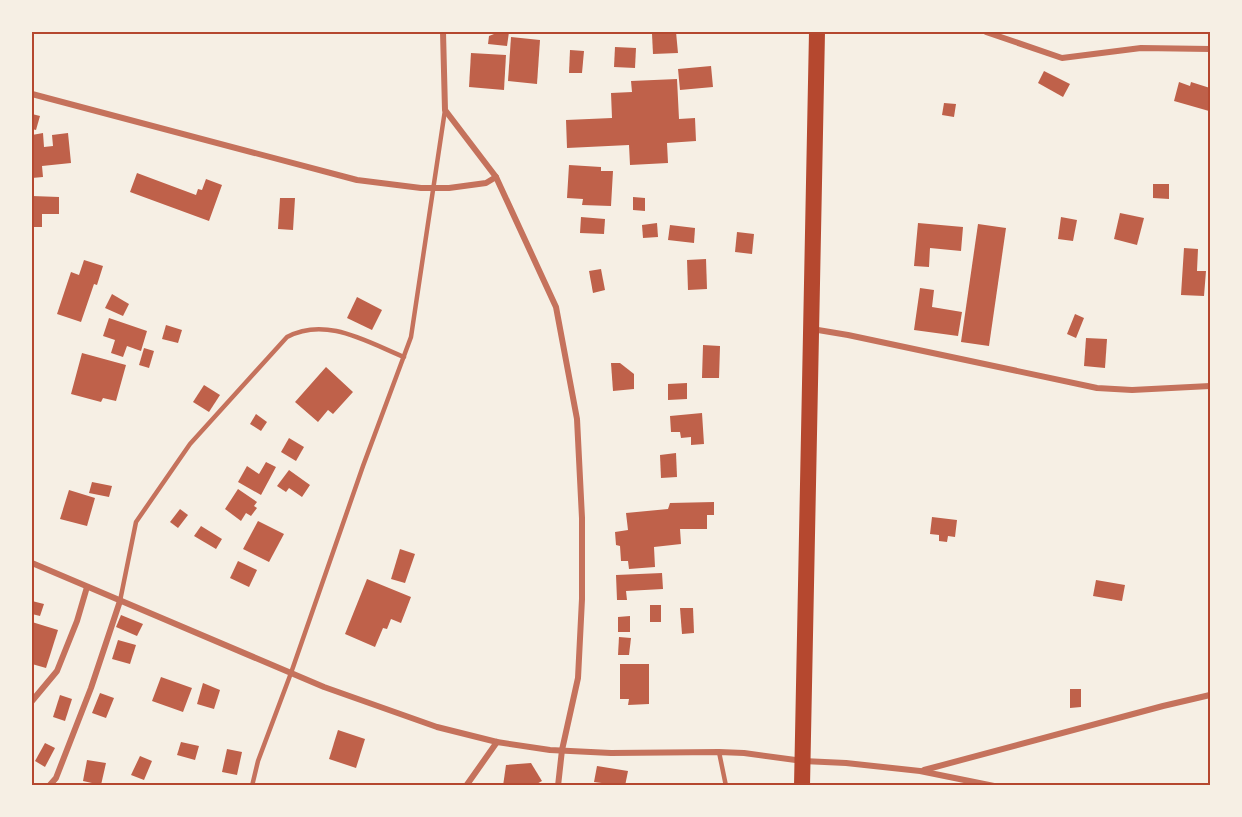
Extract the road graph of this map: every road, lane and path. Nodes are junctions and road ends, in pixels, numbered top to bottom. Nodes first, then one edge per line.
1 (443, 32) edge
2 (817, 32) edge
3 (986, 32) edge
4 (1210, 49) edge
5 (32, 94) edge
6 (445, 110) junction
7 (496, 177) junction
8 (433, 188) junction
9 (810, 328) junction
10 (404, 357) junction
11 (1210, 386) edge
12 (32, 563) edge
13 (87, 587) junction
14 (120, 601) junction
15 (291, 673) junction
16 (1210, 695) edge
17 (32, 701) edge
18 (497, 742) junction
19 (562, 750) junction
20 (719, 752) junction
21 (803, 761) junction
22 (920, 771) junction
23 (49, 786) edge
24 (252, 786) edge
25 (466, 786) edge
26 (558, 786) edge
27 (726, 786) edge
28 (802, 786) edge
29 (994, 786) edge

1 - 6 street
2 - 9 highway
3 - 4 street
5 - 8 street
6 - 7 street
6 - 8 lane
7 - 8 street
7 - 19 street
8 - 10 lane
9 - 11 street
9 - 21 highway
10 - 14 lane
10 - 15 lane
12 - 13 street
13 - 14 street
13 - 17 street
14 - 15 street
14 - 23 street
15 - 18 street
15 - 24 lane
16 - 22 street
18 - 19 street
18 - 25 street
19 - 20 street
19 - 26 street
20 - 21 street
20 - 27 lane
21 - 22 street
21 - 28 highway
22 - 29 street

